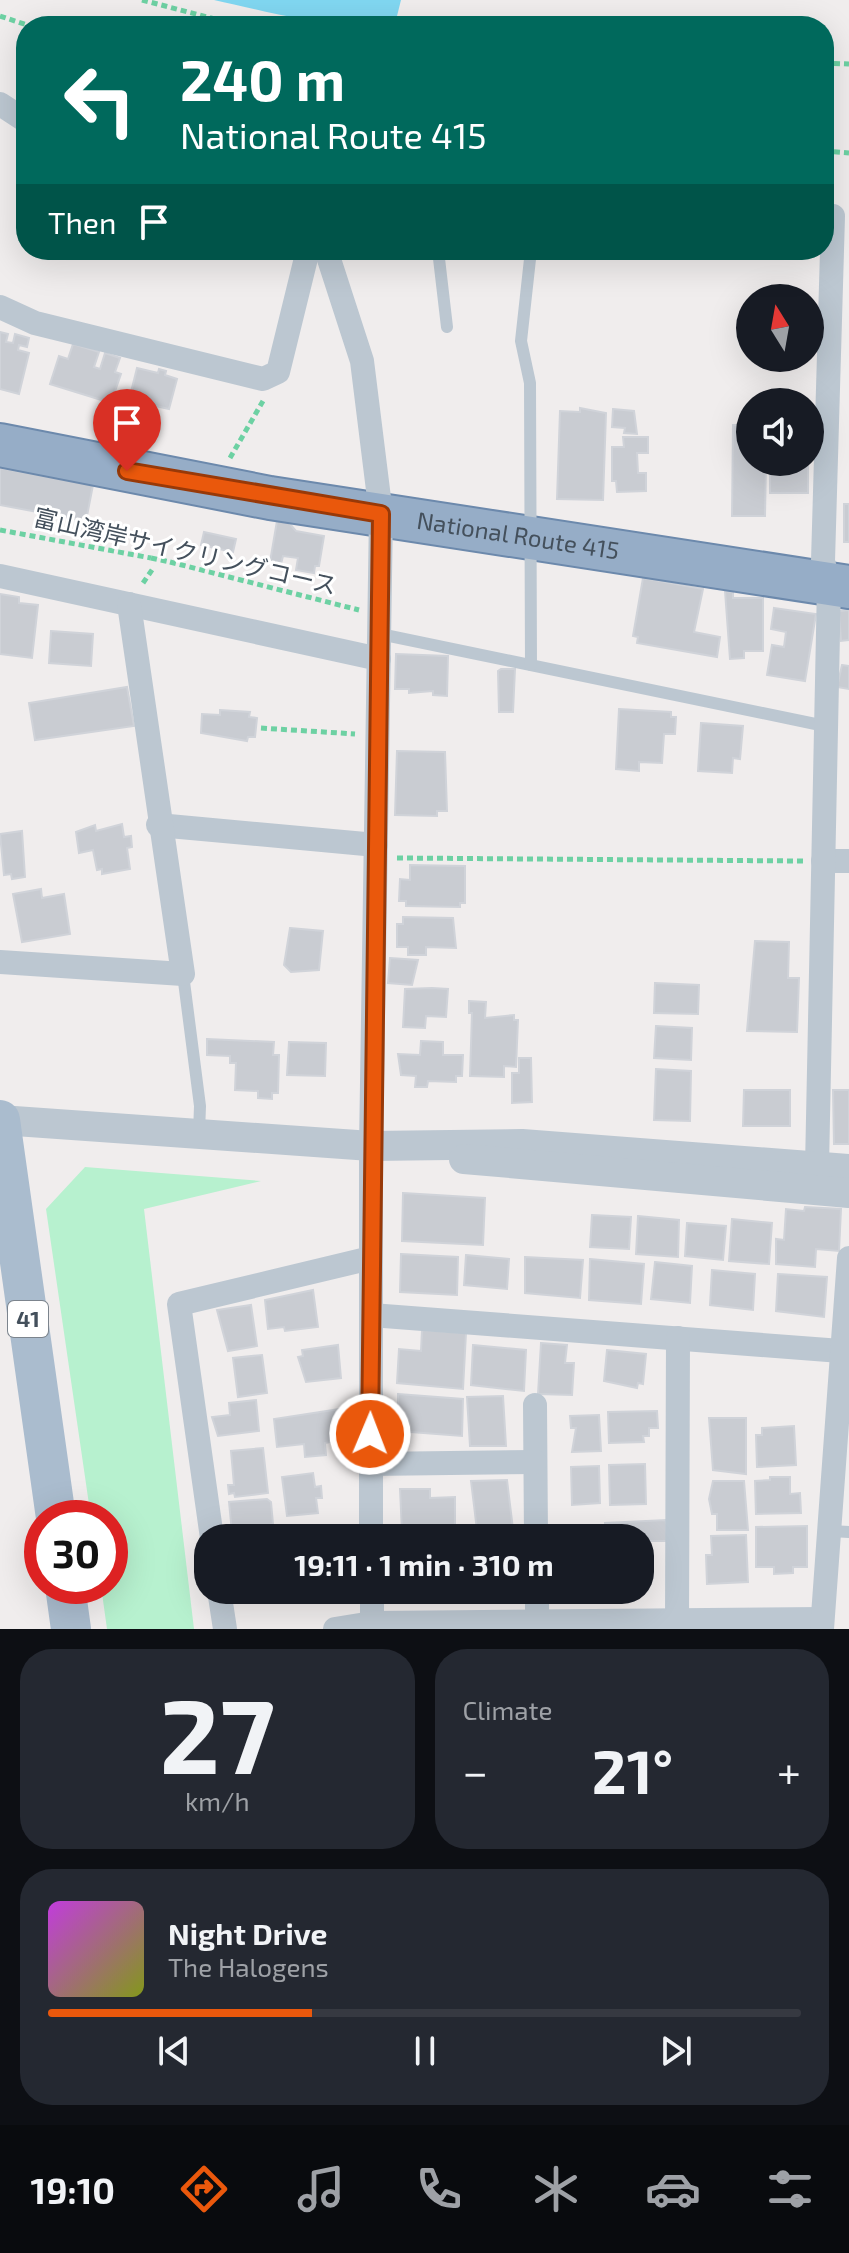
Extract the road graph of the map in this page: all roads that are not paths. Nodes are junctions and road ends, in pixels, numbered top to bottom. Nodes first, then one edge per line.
1 (835, 216) edge
2 (834, 245) edge
3 (306, 260) edge
4 (329, 260) edge
5 (439, 260) edge
6 (530, 260) edge
7 (833, 260) edge
8 (0, 307) edge
9 (447, 327) dead end
10 (0, 445) edge
11 (381, 514) junction
12 (531, 537) junction
13 (0, 576) edge
14 (839, 585) edge
15 (129, 604) junction
16 (379, 646) junction
17 (531, 665) junction
18 (825, 726) junction
19 (158, 825) junction
20 (376, 851) junction
21 (823, 861) junction
22 (849, 861) edge
23 (0, 962) edge
24 (183, 974) junction
25 (0, 1120) edge
26 (199, 1136) junction
27 (371, 1146) junction
28 (817, 1167) junction
29 (849, 1169) edge
30 (849, 1193) edge
31 (371, 1258) junction
32 (849, 1258) edge
33 (371, 1315) junction
34 (678, 1338) junction
35 (841, 1351) junction
36 (535, 1405) dead end
37 (535, 1462) junction
38 (370, 1464) junction
39 (53, 1500) edge
40 (210, 1524) edge
41 (371, 1524) edge
42 (536, 1524) edge
43 (840, 1532) edge
44 (68, 1604) edge
45 (221, 1604) edge
46 (372, 1604) edge
47 (537, 1604) edge
48 (677, 1621) junction
49 (537, 1622) junction
50 (372, 1623) junction
51 (822, 1624) edge
52 (71, 1629) edge
53 (225, 1629) edge
54 (335, 1629) edge

1 - 2 street
3 - 8 street
4 - 11 street
5 - 9 lane
6 - 12 lane
7 - 14 street
10 - 11 highway, National Route 415
11 - 12 highway, National Route 415
11 - 16 street
12 - 14 highway, National Route 415
12 - 17 lane
13 - 15 street
14 - 18 street
15 - 16 street
15 - 19 street
16 - 17 lane
16 - 20 street
17 - 18 lane
18 - 21 street
19 - 20 street
19 - 24 street
20 - 27 street
21 - 22 street
21 - 28 street
23 - 24 street
24 - 26 lane
25 - 26 street
25 - 39 main road, 41
26 - 27 street
27 - 28 street
27 - 30 street
27 - 31 street
28 - 29 street
31 - 33 street
31 - 40 street
32 - 35 street
33 - 34 street
33 - 38 street
34 - 35 street
34 - 48 street
35 - 43 street
36 - 37 street
37 - 38 street
37 - 42 street
38 - 41 street
43 - 51 street
44 - 52 main road
45 - 53 street
46 - 50 street
47 - 49 street
48 - 49 street
48 - 51 street
49 - 50 street
50 - 54 street

